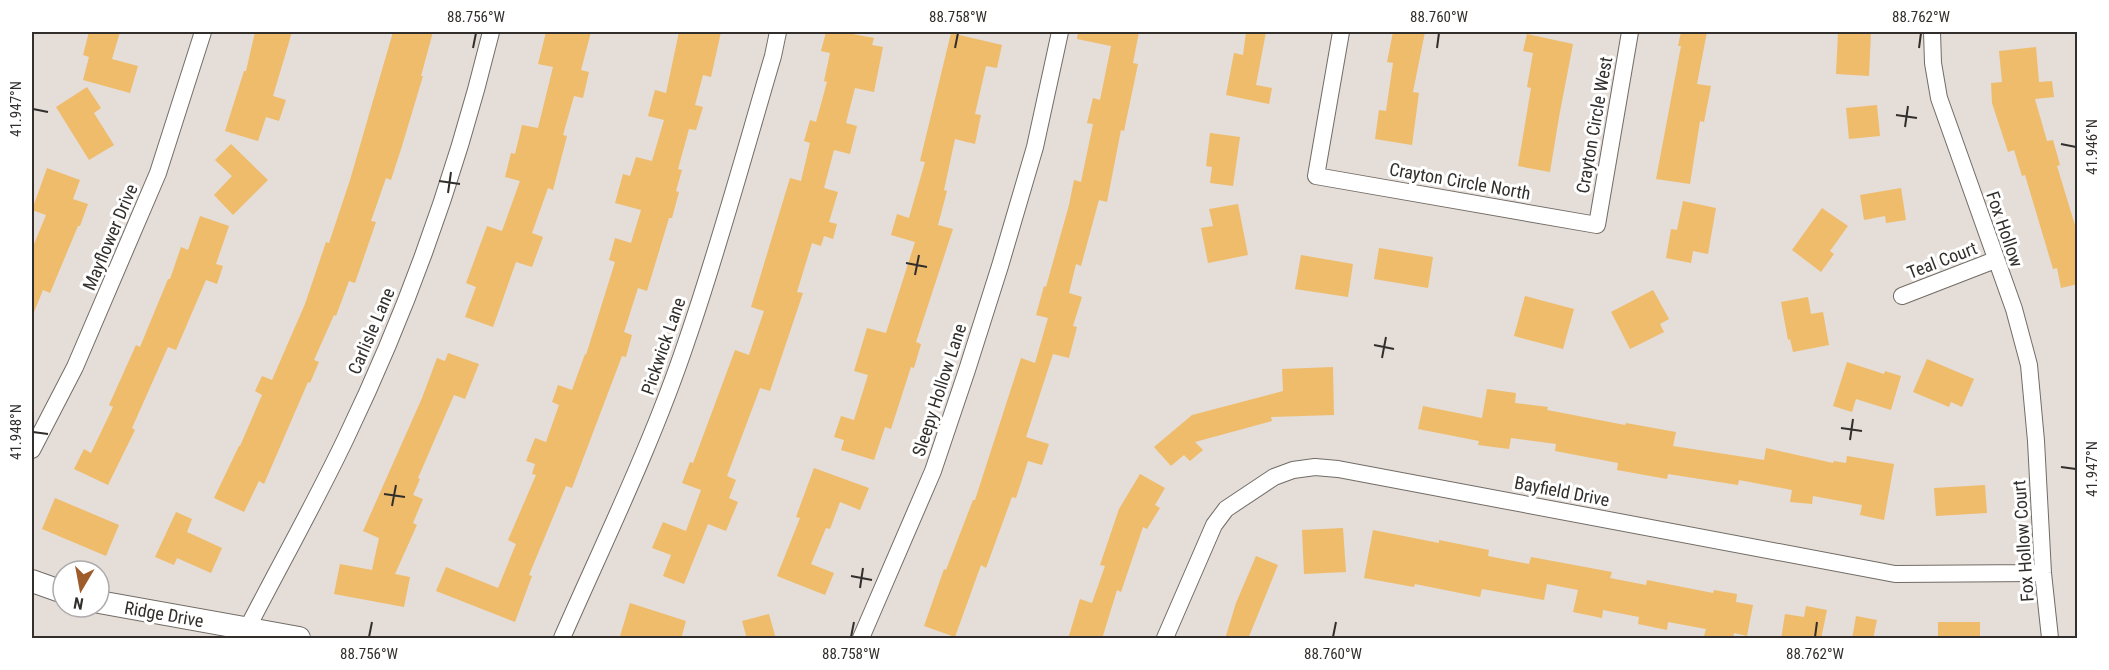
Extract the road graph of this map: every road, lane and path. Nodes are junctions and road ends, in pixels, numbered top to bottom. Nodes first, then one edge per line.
1 (203, 32) edge
2 (491, 32) edge
3 (778, 32) edge
4 (1059, 32) edge
5 (1341, 32) edge
6 (1630, 32) edge
7 (1932, 32) edge
8 (1597, 225) joint
9 (1995, 260) junction
10 (1902, 296) dead end
11 (2036, 441) joint
12 (32, 450) edge
13 (2043, 573) junction
14 (32, 581) edge
15 (51, 588) edge
16 (111, 604) edge
17 (247, 628) junction
18 (299, 639) edge
19 (562, 639) edge
20 (861, 639) edge
21 (1165, 639) edge
22 (2050, 639) edge

1 - 12 street, Mayflower Drive
2 - 17 street, Carlisle Lane
3 - 19 street, Pickwick Lane
4 - 20 street, Sleepy Hollow Lane
5 - 8 street, Crayton Circle North
6 - 8 street, Crayton Circle West
7 - 9 street, Fox Hollow
9 - 10 street, Teal Court
9 - 11 street, Fox Hollow
11 - 13 street, Fox Hollow Court
13 - 21 street, Bayfield Drive
13 - 22 street, Fox Hollow Court
14 - 15 street
16 - 17 street, Ridge Drive
17 - 18 street, Ridge Drive

